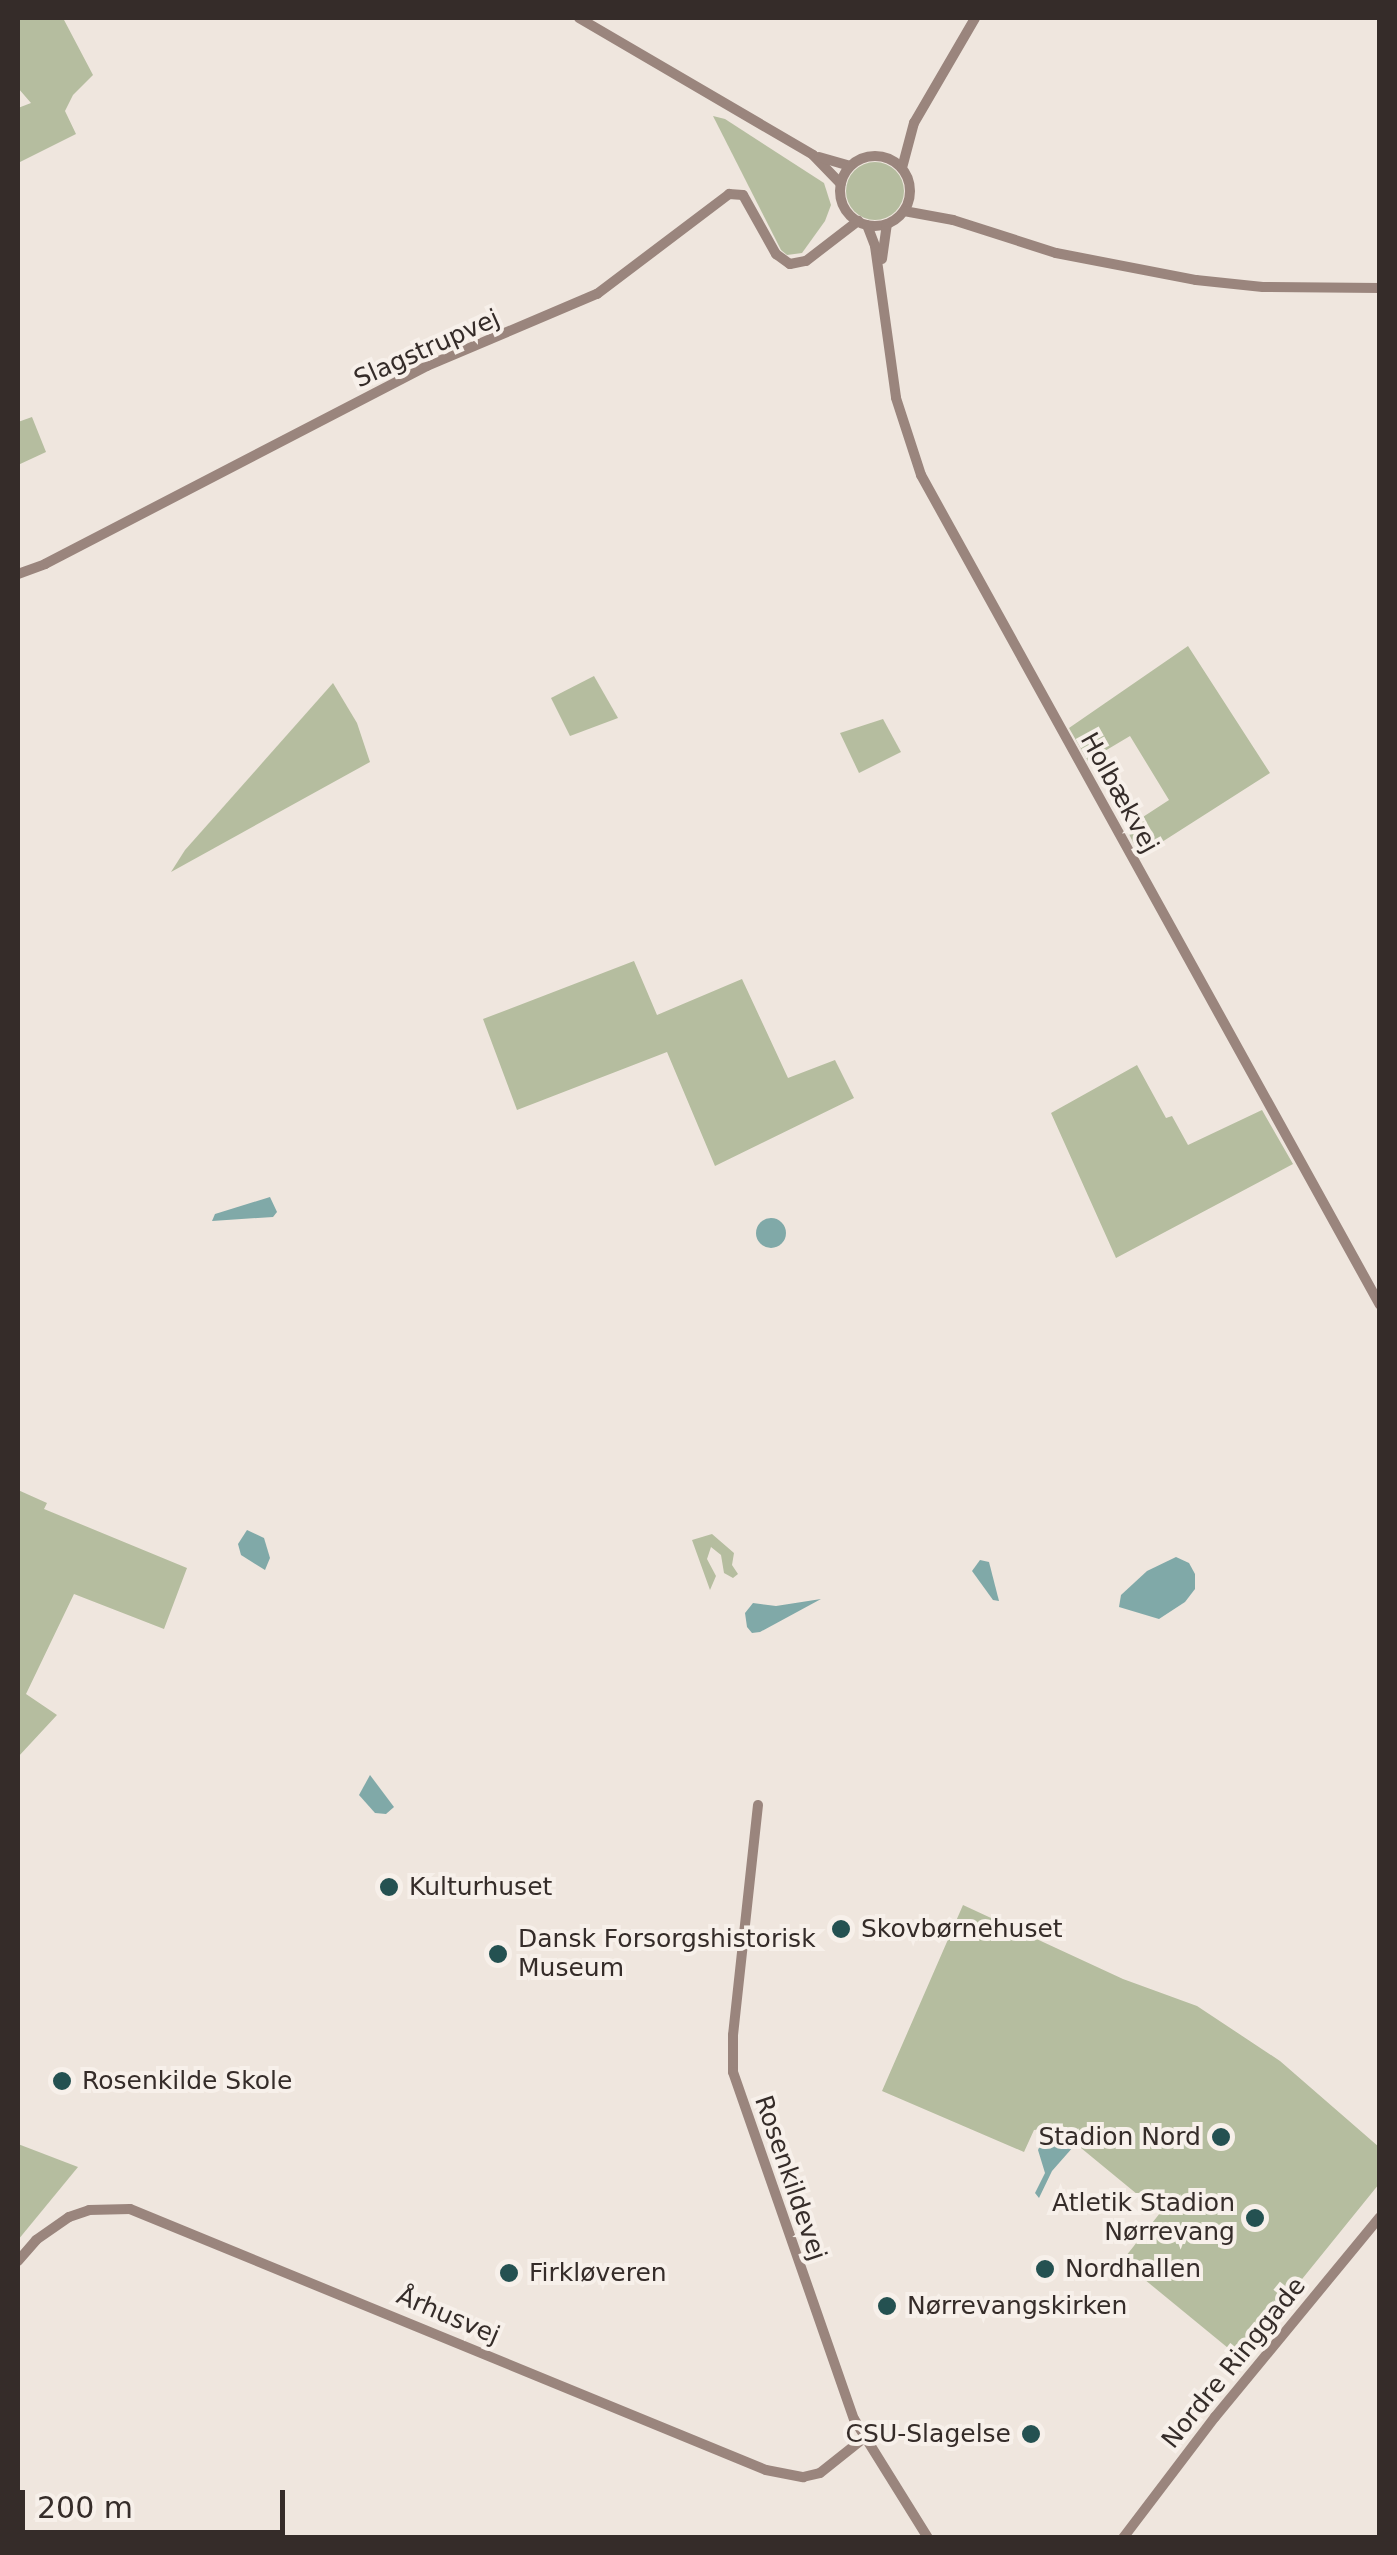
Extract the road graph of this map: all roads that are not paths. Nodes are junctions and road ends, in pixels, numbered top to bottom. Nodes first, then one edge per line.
1 (579, 18) edge
2 (974, 18) edge
3 (914, 123) junction
4 (813, 155) junction
5 (884, 157) junction
6 (850, 166) junction
7 (902, 168) junction
8 (841, 184) junction
9 (910, 194) junction
10 (846, 210) junction
11 (904, 211) junction
12 (953, 220) junction
13 (862, 223) junction
14 (887, 224) junction
15 (811, 257) junction
16 (880, 280) junction
17 (1380, 288) edge
18 (18, 574) edge
19 (1380, 1305) edge
20 (758, 1805) dead end
21 (1380, 2217) edge
22 (18, 2261) edge
23 (864, 2438) junction
24 (928, 2538) edge
25 (1123, 2538) edge

1 - 4 street
2 - 3 street
3 - 5 street
3 - 7 street
4 - 6 street
4 - 8 street
5 - 6 street
5 - 7 street
6 - 8 street
7 - 9 street
8 - 10 street
9 - 11 street
9 - 12 street
10 - 13 street
10 - 15 street
11 - 12 street
11 - 14 street
12 - 17 street
13 - 14 street
13 - 15 street
13 - 16 street, Holbækvej
14 - 16 street, Holbækvej
15 - 18 street, Slagstrupvej
16 - 19 street, Holbækvej
20 - 23 street, Rosenkildevej
21 - 25 street, Nordre Ringgade
22 - 23 street, Århusvej
23 - 24 street, Rosenkildevej

